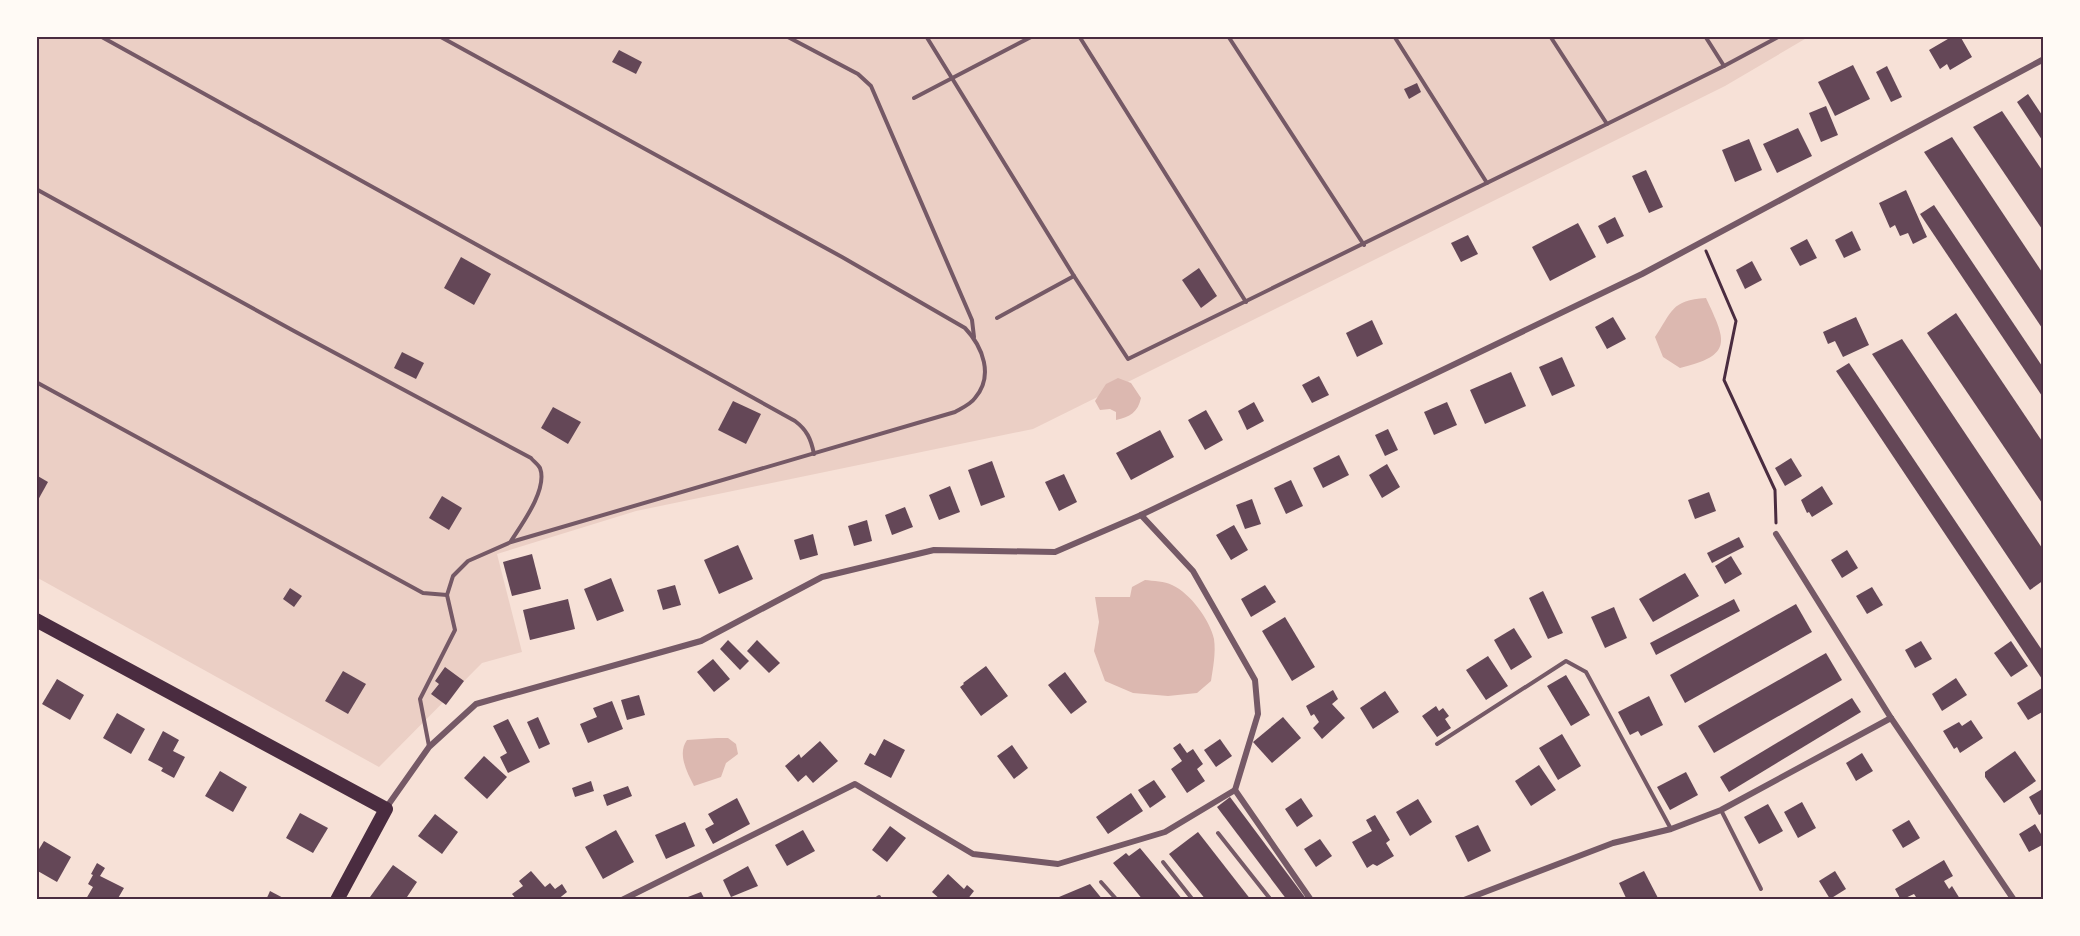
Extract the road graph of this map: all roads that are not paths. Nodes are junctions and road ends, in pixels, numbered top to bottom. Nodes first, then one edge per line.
1 (100, 36) edge
2 (439, 36) edge
3 (786, 36) edge
4 (926, 36) edge
5 (1033, 36) edge
6 (1079, 36) edge
7 (1228, 36) edge
8 (1394, 36) edge
9 (1550, 36) edge
10 (1705, 36) edge
11 (1780, 36) edge
12 (2043, 61) edge
13 (1724, 66) junction
14 (952, 77) junction
15 (914, 98) dead end
16 (1608, 124) junction
17 (1488, 183) junction
18 (36, 189) edge
19 (1364, 244) junction
20 (1074, 276) junction
21 (1246, 302) junction
22 (997, 318) dead end
23 (974, 338) junction
24 (36, 382) edge
25 (814, 454) junction
26 (1141, 515) junction
27 (1776, 534) road end
28 (511, 542) junction
29 (447, 595) junction
30 (36, 620) edge
31 (1892, 718) junction
32 (1437, 744) dead end
33 (429, 747) junction
34 (1235, 790) junction
35 (386, 809) junction
36 (1721, 810) junction
37 (1671, 829) junction
38 (1218, 833) dead end
39 (1163, 862) dead end
40 (1101, 882) dead end
41 (1761, 889) dead end
42 (337, 900) edge
43 (622, 900) edge
44 (1117, 900) edge
45 (1192, 900) edge
46 (1270, 900) edge
47 (1311, 900) edge
48 (1464, 900) edge
49 (2014, 900) edge

1 - 25 lane
2 - 23 lane
3 - 23 lane
4 - 14 lane
5 - 14 lane
6 - 21 lane
7 - 19 lane
8 - 17 lane
9 - 16 lane
10 - 13 lane
11 - 13 lane
12 - 26 street
13 - 16 lane
14 - 15 lane
14 - 20 lane
16 - 17 lane
17 - 19 lane
18 - 28 lane
19 - 21 lane
20 - 21 lane
20 - 22 lane
23 - 25 lane
24 - 29 lane
25 - 28 lane
26 - 33 street
26 - 34 street
27 - 31 street
28 - 29 lane
29 - 33 lane
30 - 35 main road
31 - 36 street
31 - 49 street
32 - 37 lane
33 - 35 street
34 - 43 street
34 - 47 street
35 - 42 main road
36 - 37 street
36 - 41 lane
37 - 48 street
38 - 46 lane
39 - 45 lane
40 - 44 lane

